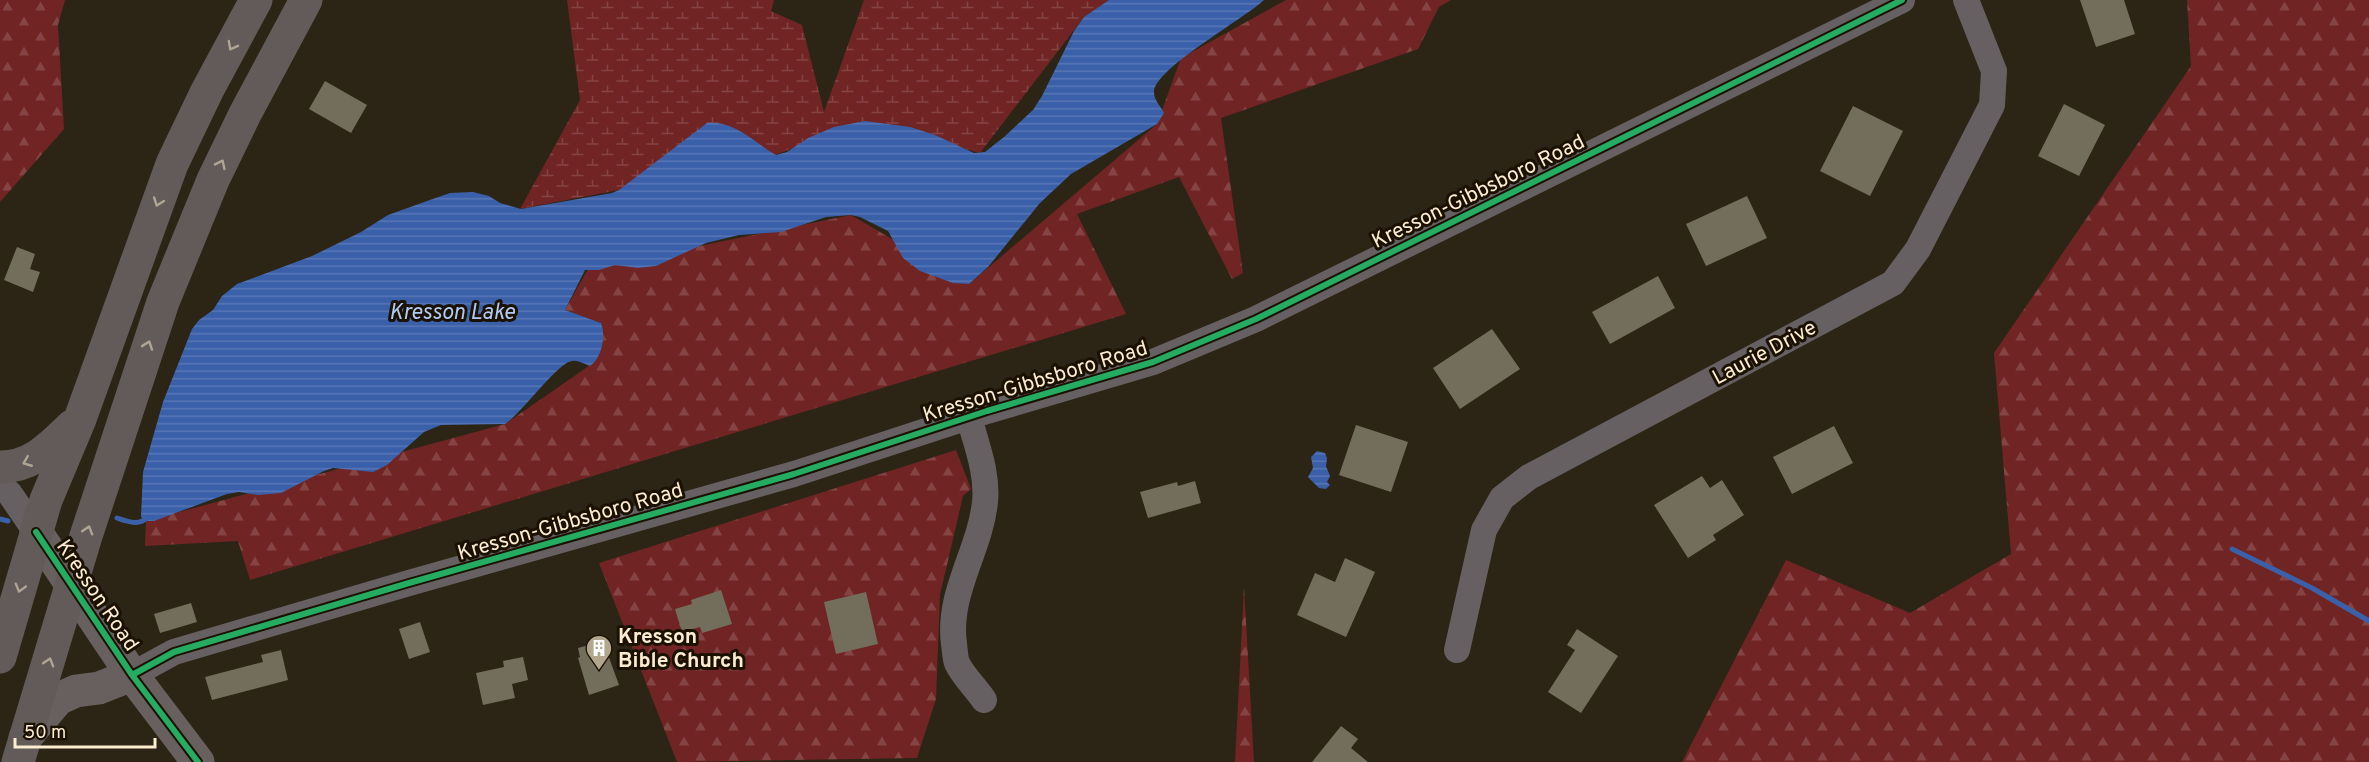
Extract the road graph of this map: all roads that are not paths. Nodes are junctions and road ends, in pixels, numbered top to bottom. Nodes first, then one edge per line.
1 (256, 0) edge
2 (306, 0) edge
3 (1902, 0) edge
4 (1966, 0) edge
5 (969, 417) junction
6 (80, 418) junction
7 (0, 467) edge
8 (0, 485) edge
9 (36, 532) junction
10 (72, 586) junction
11 (1457, 650) dead end
12 (0, 657) edge
13 (132, 675) junction
14 (984, 700) dead end
15 (21, 750) edge
16 (198, 762) edge

1 -> 6 highway
10 -> 2 highway
3 - 5 street, Kresson-Gibbsboro Road
4 - 11 street, Laurie Drive
5 - 13 street, Kresson-Gibbsboro Road
5 - 14 street
6 -> 7 highway
6 - 9 highway
8 - 9 street
9 - 10 main road, Kresson Road
9 -> 12 highway
10 - 13 main road, Kresson Road
15 -> 10 highway
13 - 15 main road
13 - 16 main road, Kresson Road

